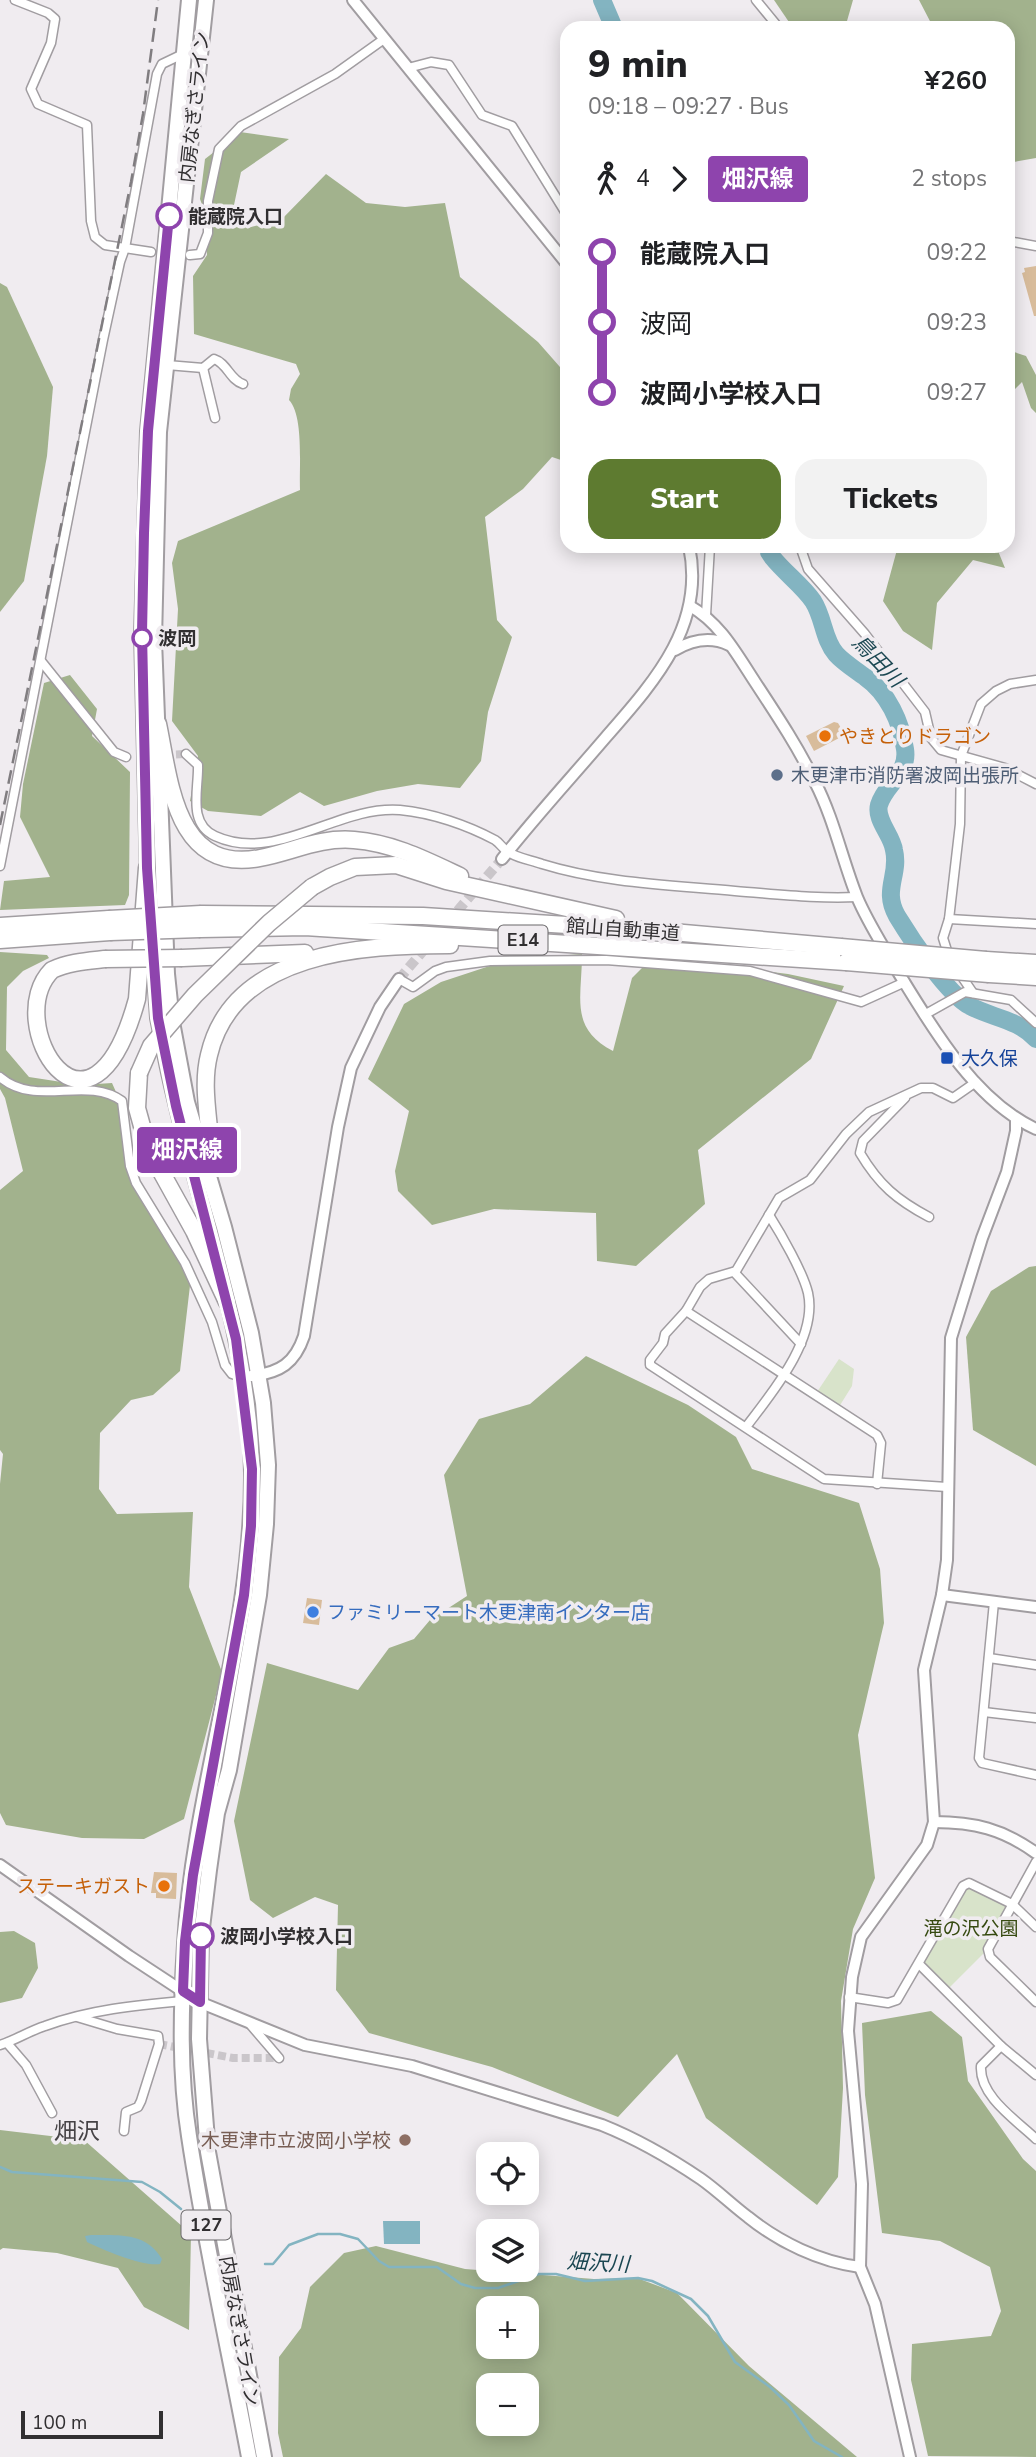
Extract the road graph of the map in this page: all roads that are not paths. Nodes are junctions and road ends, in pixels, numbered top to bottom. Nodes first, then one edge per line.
1 (15, 0) edge
2 (189, 0) edge
3 (206, 0) edge
4 (353, 0) edge
5 (756, 0) edge
6 (773, 21) edge
7 (384, 39) junction
8 (185, 53) junction
9 (408, 68) junction
10 (560, 204) edge
11 (1015, 242) edge
12 (1036, 246) edge
13 (125, 248) junction
14 (151, 252) dead end
15 (190, 255) dead end
16 (560, 255) edge
17 (167, 365) junction
18 (203, 368) junction
19 (243, 384) dead end
20 (215, 418) dead end
21 (690, 553) edge
22 (710, 553) edge
23 (802, 553) edge
24 (690, 606) junction
25 (706, 615) junction
26 (732, 646) junction
27 (674, 651) junction
28 (41, 662) junction
29 (1036, 680) edge
30 (158, 724) junction
31 (186, 754) dead end
32 (126, 757) dead end
33 (961, 757) junction
34 (1036, 784) edge
35 (505, 855) junction
36 (0, 866) edge
37 (147, 868) junction
38 (857, 897) junction
39 (528, 900) junction
40 (949, 919) junction
41 (200, 922) junction
42 (1036, 924) edge
43 (0, 926) edge
44 (20, 932) junction
45 (0, 940) edge
46 (596, 944) junction
47 (820, 945) junction
48 (374, 948) junction
49 (844, 955) junction
50 (1036, 963) edge
51 (987, 967) junction
52 (1036, 977) edge
53 (399, 979) joint
54 (905, 982) junction
55 (24, 990) dead end
56 (973, 993) junction
57 (924, 1015) junction
58 (1036, 1023) edge
59 (41, 1073) dead end
60 (0, 1077) edge
61 (976, 1082) junction
62 (905, 1098) junction
63 (1016, 1120) junction
64 (1036, 1129) edge
65 (208, 1177) junction
66 (769, 1215) junction
67 (929, 1217) dead end
68 (734, 1272) junction
69 (227, 1301) junction
70 (686, 1311) junction
71 (801, 1344) junction
72 (260, 1375) junction
73 (785, 1376) junction
74 (242, 1377) junction
75 (746, 1427) junction
76 (877, 1484) junction
77 (947, 1488) junction
78 (942, 1595) junction
79 (994, 1602) junction
80 (1036, 1607) edge
81 (989, 1658) junction
82 (1036, 1665) edge
83 (984, 1712) junction
84 (1036, 1717) edge
85 (1036, 1774) edge
86 (934, 1822) junction
87 (1036, 1853) edge
88 (1036, 1862) edge
89 (0, 1865) edge
90 (1012, 1904) junction
91 (1036, 1927) edge
92 (919, 1964) junction
93 (183, 1996) junction
94 (849, 1997) junction
95 (200, 2002) junction
96 (1036, 2002) edge
97 (77, 2017) junction
98 (249, 2022) junction
99 (3, 2044) edge
100 (1001, 2046) junction
101 (279, 2058) dead end
102 (1036, 2075) edge
103 (52, 2113) dead end
104 (124, 2131) dead end
105 (1036, 2139) edge
106 (860, 2267) junction
107 (249, 2457) edge
108 (264, 2457) edge
109 (910, 2457) edge

1 - 13 street
2 - 8 highway, 内房なぎさライン / 127
3 - 17 highway, 内房なぎさライン / 127
4 - 7 street
5 - 6 street
7 - 9 street
7 - 15 street
8 - 13 street
8 - 37 highway, 内房なぎさライン / 127
9 - 10 street
9 - 16 street
11 - 12 street
13 - 14 street
13 - 28 street
17 - 18 street
17 - 30 highway, 内房なぎさライン / 127
18 - 19 street
18 - 20 street
21 - 24 street
22 - 25 street
23 - 33 street
24 - 25 street
24 - 27 street
25 - 26 street
26 - 27 street
26 - 38 street
27 - 35 street
28 - 32 street
28 - 36 street
29 - 33 street
30 - 39 highway
30 - 65 highway, 内房なぎさライン / 127
31 - 35 street
33 - 34 street
33 - 40 street
35 - 38 street
37 - 59 highway
37 - 69 highway, 内房なぎさライン / 127
38 - 54 street
39 - 47 highway
39 - 69 highway, bridge
40 - 42 street
40 - 56 street
41 - 44 highway, 館山自動車道 / E14, bridge
41 - 46 highway, 館山自動車道 / E14
41 - 47 highway, 館山自動車道 / E14
43 - 44 highway, 館山自動車道 / E14
44 - 45 highway, 館山自動車道 / E14
46 - 48 highway
46 - 49 highway, 館山自動車道 / E14
47 - 49 highway, 館山自動車道 / E14
48 - 55 highway, bridge
48 - 65 highway
49 - 51 highway, 館山自動車道 / E14, bridge
50 - 51 highway, 館山自動車道 / E14
51 - 52 highway, 館山自動車道 / E14
53 - 54 street
53 - 72 street
54 - 57 street
56 - 57 street
56 - 58 street
57 - 61 street
60 - 74 street
61 - 62 street
61 - 63 street
62 - 66 street
62 - 67 street
63 - 64 street
63 - 77 street
65 - 72 highway, 内房なぎさライン / 127
66 - 68 street
66 - 71 street
68 - 70 street
68 - 71 street
69 - 74 highway, 内房なぎさライン / 127
70 - 73 street
70 - 75 street
71 - 73 street
72 - 74 street
72 - 95 highway, 内房なぎさライン / 127
73 - 75 street
73 - 76 street
74 - 93 highway, 内房なぎさライン / 127
75 - 76 street
76 - 77 street
77 - 78 street
78 - 79 street
78 - 86 street
79 - 80 street
79 - 81 street
81 - 82 street
81 - 83 street
83 - 84 street
83 - 85 street
86 - 87 street
86 - 94 street
88 - 90 street
89 - 93 street
90 - 91 street
90 - 92 street
90 - 96 street
92 - 94 street
92 - 100 street
93 - 95 street
93 - 97 street
93 - 107 highway, 内房なぎさライン / 127
94 - 106 street
95 - 98 street
95 - 108 highway, 内房なぎさライン / 127
97 - 99 street
97 - 104 street
98 - 101 street
98 - 106 street
99 - 103 street
100 - 102 street
100 - 105 street
106 - 109 street

